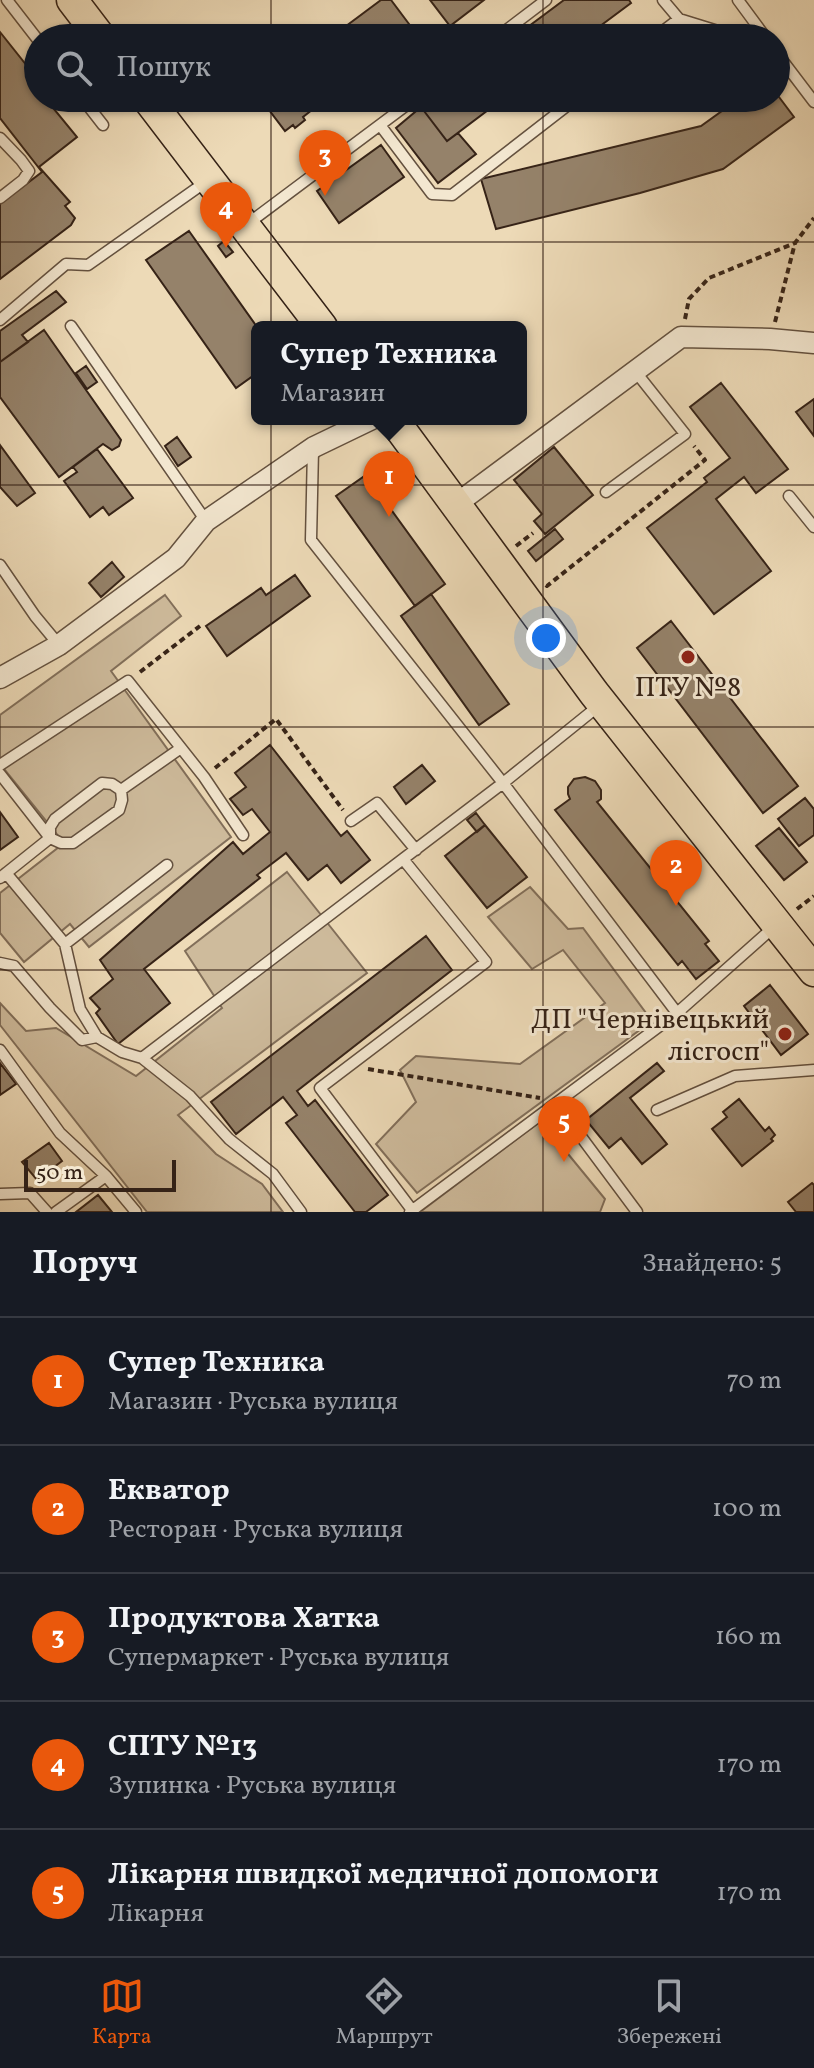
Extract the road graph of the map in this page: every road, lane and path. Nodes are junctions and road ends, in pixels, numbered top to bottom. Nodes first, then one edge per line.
1 (7, 0) edge
2 (72, 0) edge
3 (546, 0) edge
4 (663, 0) edge
5 (738, 0) edge
6 (679, 19) junction
7 (26, 24) edge
8 (90, 24) edge
9 (514, 24) edge
10 (672, 24) edge
11 (695, 24) edge
12 (756, 24) edge
13 (790, 70) edge
14 (814, 102) edge
15 (93, 112) edge
16 (158, 112) edge
17 (397, 112) edge
18 (559, 112) edge
19 (103, 125) dead end
20 (380, 125) junction
21 (0, 138) edge
22 (209, 179) junction
23 (0, 198) edge
24 (814, 218) edge
25 (245, 226) junction
26 (795, 243) junction
27 (0, 320) edge
28 (317, 321) edge
29 (71, 326) dead end
30 (681, 337) junction
31 (770, 339) junction
32 (814, 343) edge
33 (635, 371) junction
34 (360, 425) edge
35 (397, 425) edge
36 (685, 434) junction
37 (314, 447) junction
38 (606, 492) dead end
39 (789, 496) dead end
40 (455, 505) junction
41 (206, 521) junction
42 (814, 527) edge
43 (533, 533) dead end
44 (516, 546) dead end
45 (0, 565) edge
46 (547, 586) dead end
47 (200, 626) dead end
48 (59, 645) junction
49 (0, 678) edge
50 (128, 681) junction
51 (602, 703) junction
52 (181, 748) junction
53 (0, 765) edge
54 (0, 774) edge
55 (204, 777) junction
56 (503, 783) junction
57 (121, 790) junction
58 (351, 821) joint
59 (243, 835) dead end
60 (50, 838) junction
61 (416, 850) junction
62 (403, 859) junction
63 (167, 865) dead end
64 (3, 876) edge
65 (778, 924) junction
66 (65, 944) junction
67 (0, 963) edge
68 (814, 971) edge
69 (677, 1013) junction
70 (97, 1037) junction
71 (0, 1050) edge
72 (142, 1058) junction
73 (349, 1066) junction
74 (814, 1070) edge
75 (556, 1103) junction
76 (657, 1110) dead end
77 (106, 1176) junction
78 (0, 1194) edge
79 (411, 1211) edge
80 (47, 1212) edge
81 (56, 1212) edge
82 (136, 1212) edge
83 (301, 1212) edge
84 (637, 1212) edge

1 - 7 lane
2 - 8 main road
3 - 9 lane
4 - 6 lane
5 - 12 lane
6 - 10 lane
6 - 11 lane
13 - 14 lane
15 - 19 lane
16 - 22 main road
17 - 20 lane
18 - 20 lane
20 - 25 lane
21 - 23 lane
22 - 25 main road
22 - 27 lane
24 - 26 path
25 - 28 main road
26 - 30 path
26 - 31 path
29 - 41 lane
30 - 31 street
30 - 33 street
31 - 32 street
33 - 36 lane
33 - 40 street
34 - 37 street
35 - 40 main road
36 - 38 lane
36 - 46 path
37 - 41 street
37 - 56 lane
39 - 42 lane
40 - 51 main road
41 - 48 street
43 - 44 path
45 - 48 lane
47 - 50 path
48 - 49 street
50 - 52 lane
50 - 53 lane
51 - 56 lane
51 - 65 main road
52 - 55 lane
52 - 57 lane
54 - 60 lane
55 - 58 path
55 - 59 lane
56 - 61 lane
56 - 69 lane
57 - 60 lane
57 - 60 lane
58 - 61 lane
60 - 64 lane
61 - 62 lane
62 - 72 lane
62 - 73 lane
63 - 66 lane
64 - 66 lane
65 - 68 main road
65 - 69 lane
66 - 70 lane
67 - 70 lane
69 - 75 lane
70 - 72 lane
71 - 77 lane
72 - 83 lane
73 - 75 path
73 - 79 lane
74 - 76 lane
75 - 79 lane
75 - 84 lane
77 - 81 lane
77 - 82 lane
78 - 80 lane

